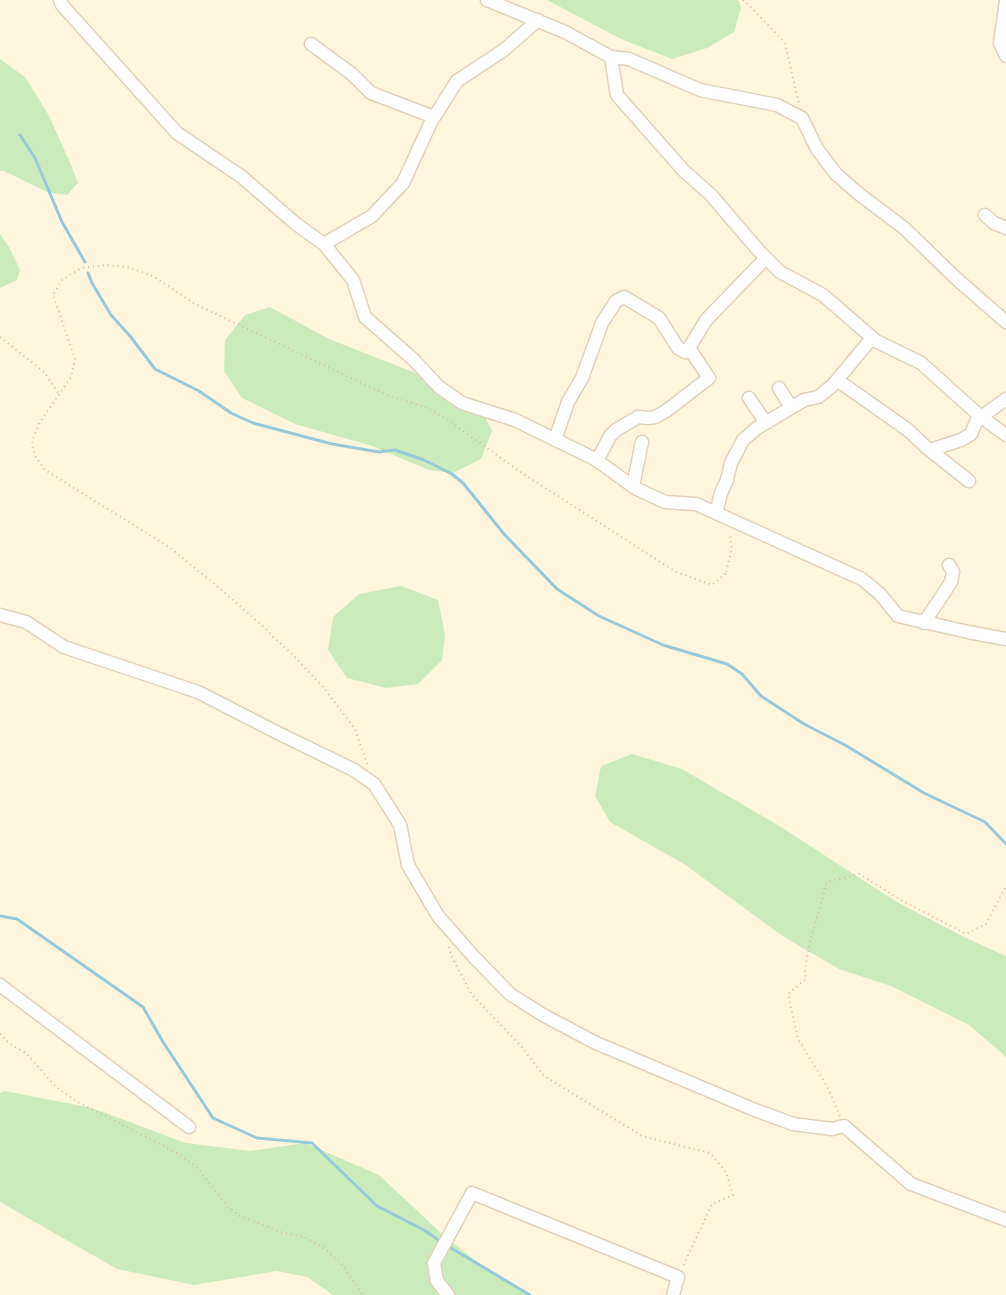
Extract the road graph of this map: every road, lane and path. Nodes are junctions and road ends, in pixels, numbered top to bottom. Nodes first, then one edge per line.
1 (60, 0) edge
2 (487, 0) edge
3 (743, 0) edge
4 (1006, 1) edge
5 (538, 20) junction
6 (311, 44) dead end
7 (611, 56) junction
8 (1006, 56) edge
9 (434, 117) junction
10 (802, 118) junction
11 (985, 215) dead end
12 (1006, 228) edge
13 (324, 244) junction
14 (766, 258) junction
15 (1006, 322) edge
16 (0, 337) edge
17 (872, 338) junction
18 (692, 351) junction
19 (837, 380) junction
20 (779, 388) dead end
21 (59, 394) junction
22 (749, 398) dead end
23 (1006, 399) edge
24 (791, 408) junction
25 (980, 416) junction
26 (766, 422) junction
27 (1006, 435) edge
28 (555, 440) junction
29 (642, 442) dead end
30 (930, 450) junction
31 (597, 460) junction
32 (969, 481) dead end
33 (632, 486) junction
34 (722, 516) junction
35 (949, 565) dead end
36 (0, 615) edge
37 (924, 623) junction
38 (1006, 639) edge
39 (367, 766) dead end
40 (1006, 886) edge
41 (446, 940) dead end
42 (0, 985) edge
43 (0, 1034) edge
44 (844, 1126) junction
45 (189, 1127) dead end
46 (1006, 1220) edge
47 (678, 1277) junction
48 (363, 1295) edge
49 (448, 1295) edge
50 (673, 1295) edge

1 - 13 street
2 - 5 street
3 - 10 path
4 - 8 street
5 - 7 street
5 - 9 street
6 - 9 street
7 - 10 street
7 - 14 street
9 - 13 street
10 - 15 street
11 - 12 street
13 - 28 street
14 - 17 street
14 - 18 street
16 - 21 path
17 - 19 street
17 - 25 street
18 - 28 street
18 - 31 street
19 - 24 street
19 - 30 street
20 - 24 street
21 - 34 path
21 - 39 path
22 - 26 street
23 - 25 street
24 - 26 street
25 - 27 street
25 - 30 street
26 - 34 street
28 - 31 street
29 - 33 street
30 - 32 street
31 - 33 street
33 - 34 street
34 - 37 street
35 - 37 street
36 - 44 street
37 - 38 street
40 - 44 path
41 - 47 path
42 - 45 street
43 - 48 path
44 - 46 street
47 - 49 street
47 - 50 street

